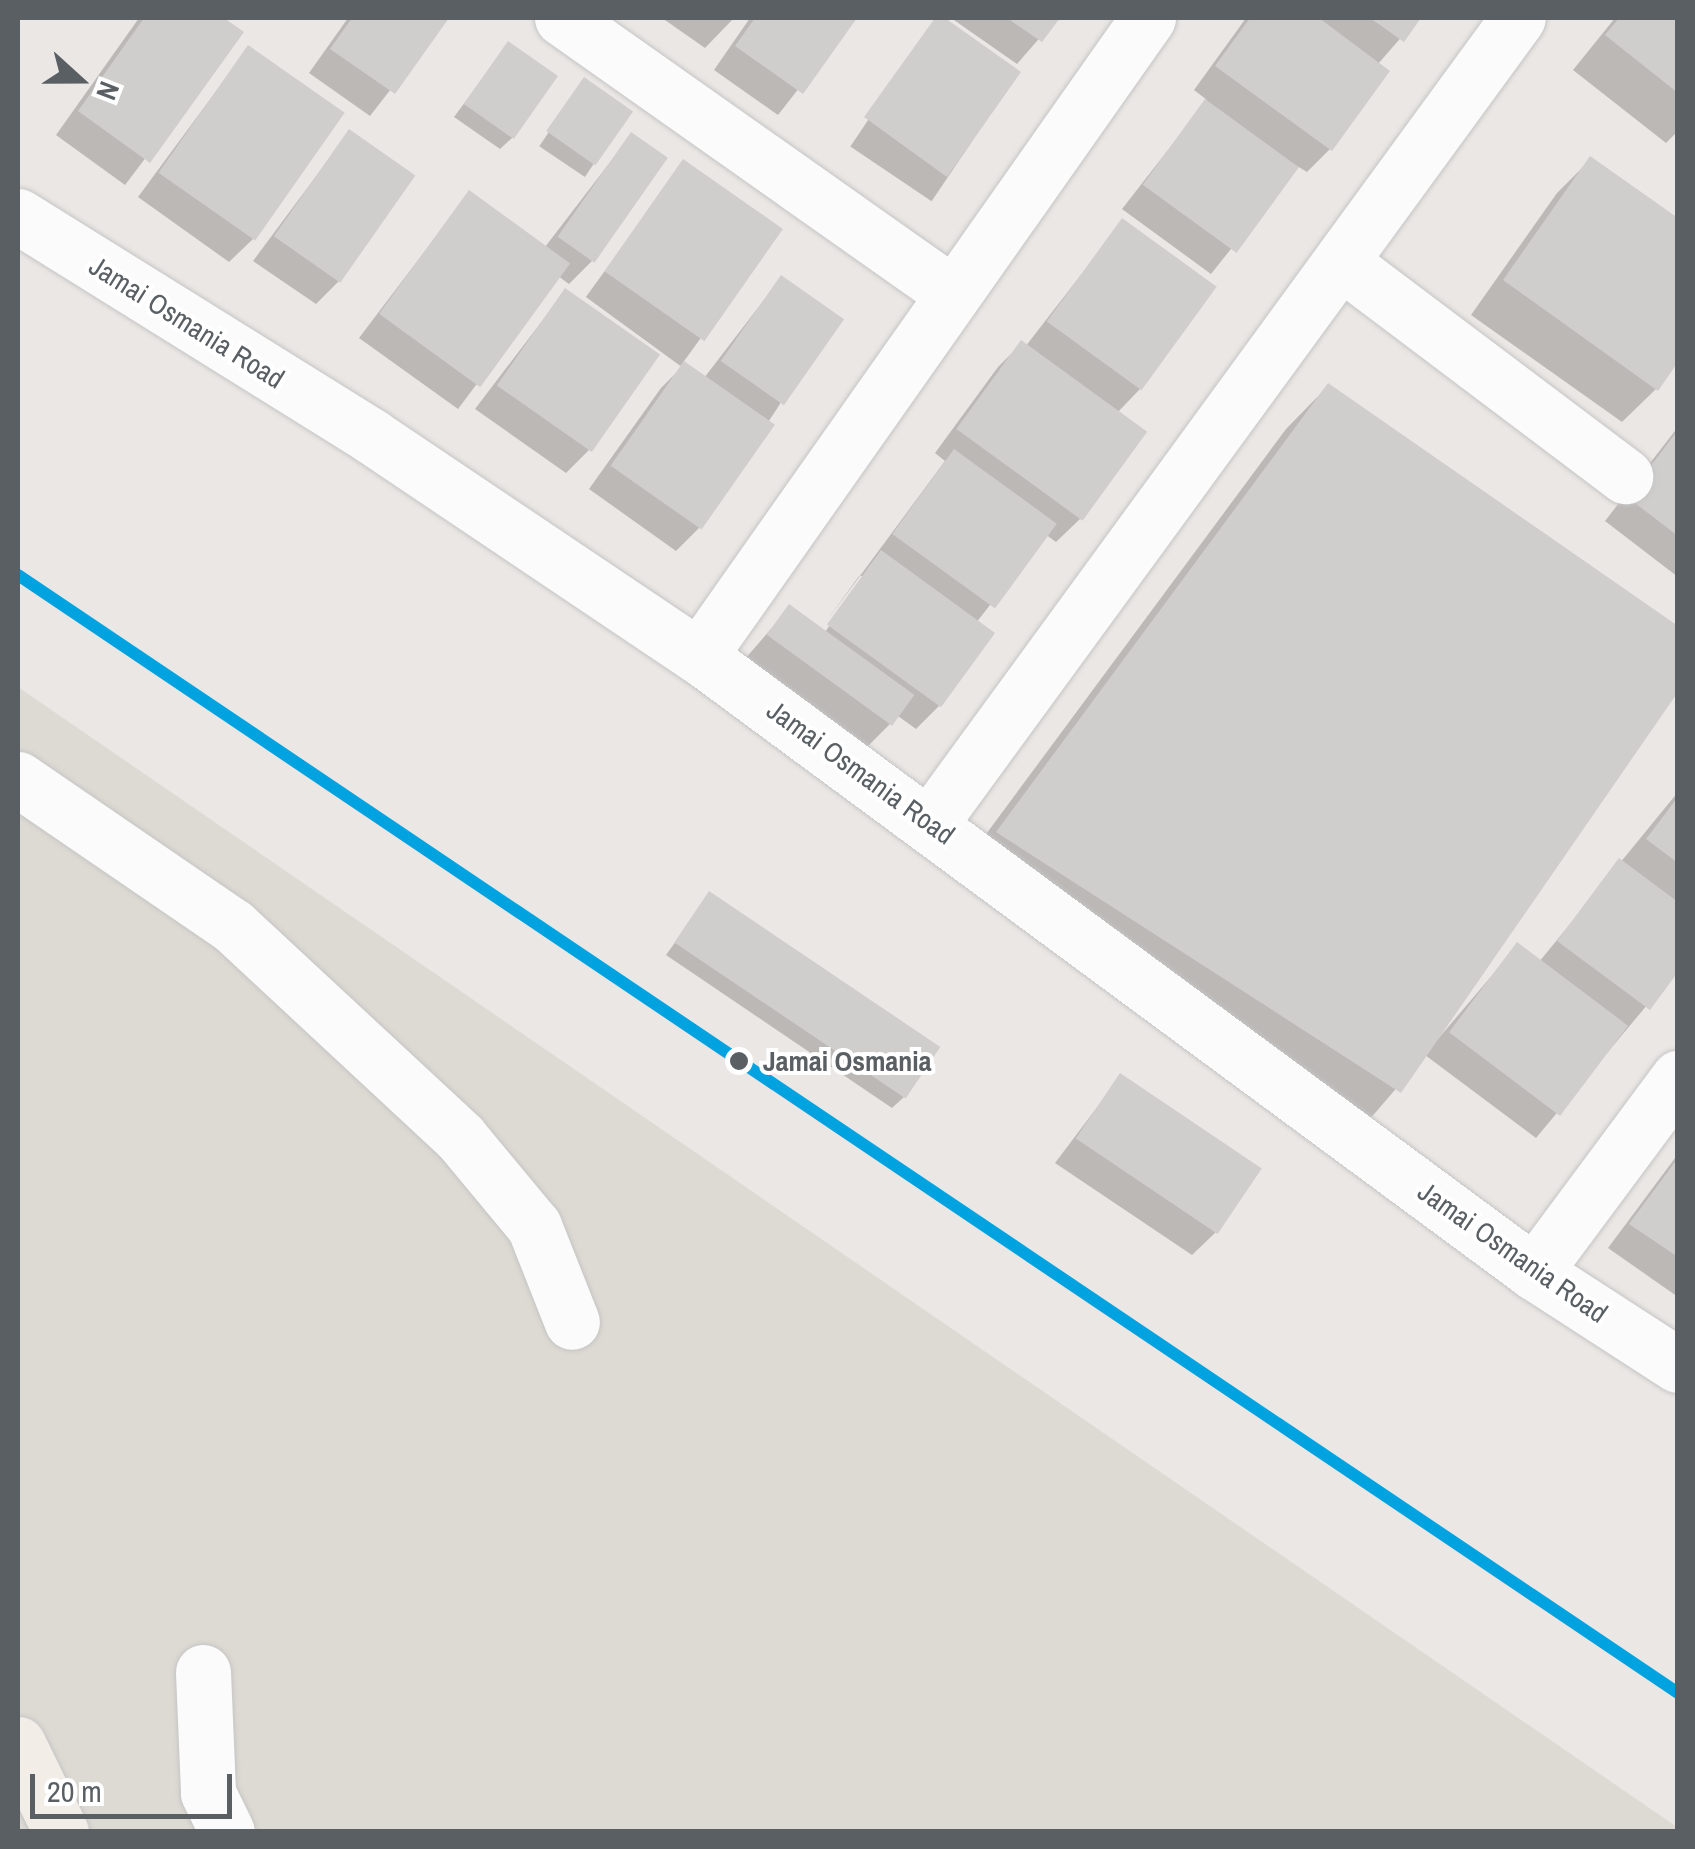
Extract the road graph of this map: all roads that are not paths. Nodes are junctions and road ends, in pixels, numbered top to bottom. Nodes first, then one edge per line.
1 (562, 18) edge
2 (1148, 18) edge
3 (1518, 18) edge
4 (18, 216) edge
5 (1341, 262) junction
6 (950, 292) junction
7 (1625, 476) dead end
8 (700, 656) junction
9 (18, 778) edge
10 (931, 822) junction
11 (1678, 1078) edge
12 (1534, 1272) junction
13 (572, 1322) dead end
14 (1678, 1365) edge
15 (202, 1672) dead end
16 (18, 1744) edge
17 (61, 1832) edge
18 (227, 1832) edge

1 - 6 street
2 - 6 street
3 - 5 street
4 - 8 street, Jamai Osmania Road
5 - 7 street
5 - 10 street
6 - 8 street
8 - 10 street, Jamai Osmania Road
9 - 13 street
10 - 12 street, Jamai Osmania Road
11 - 12 street
12 - 14 street, Jamai Osmania Road
15 - 18 street
16 - 17 main road

